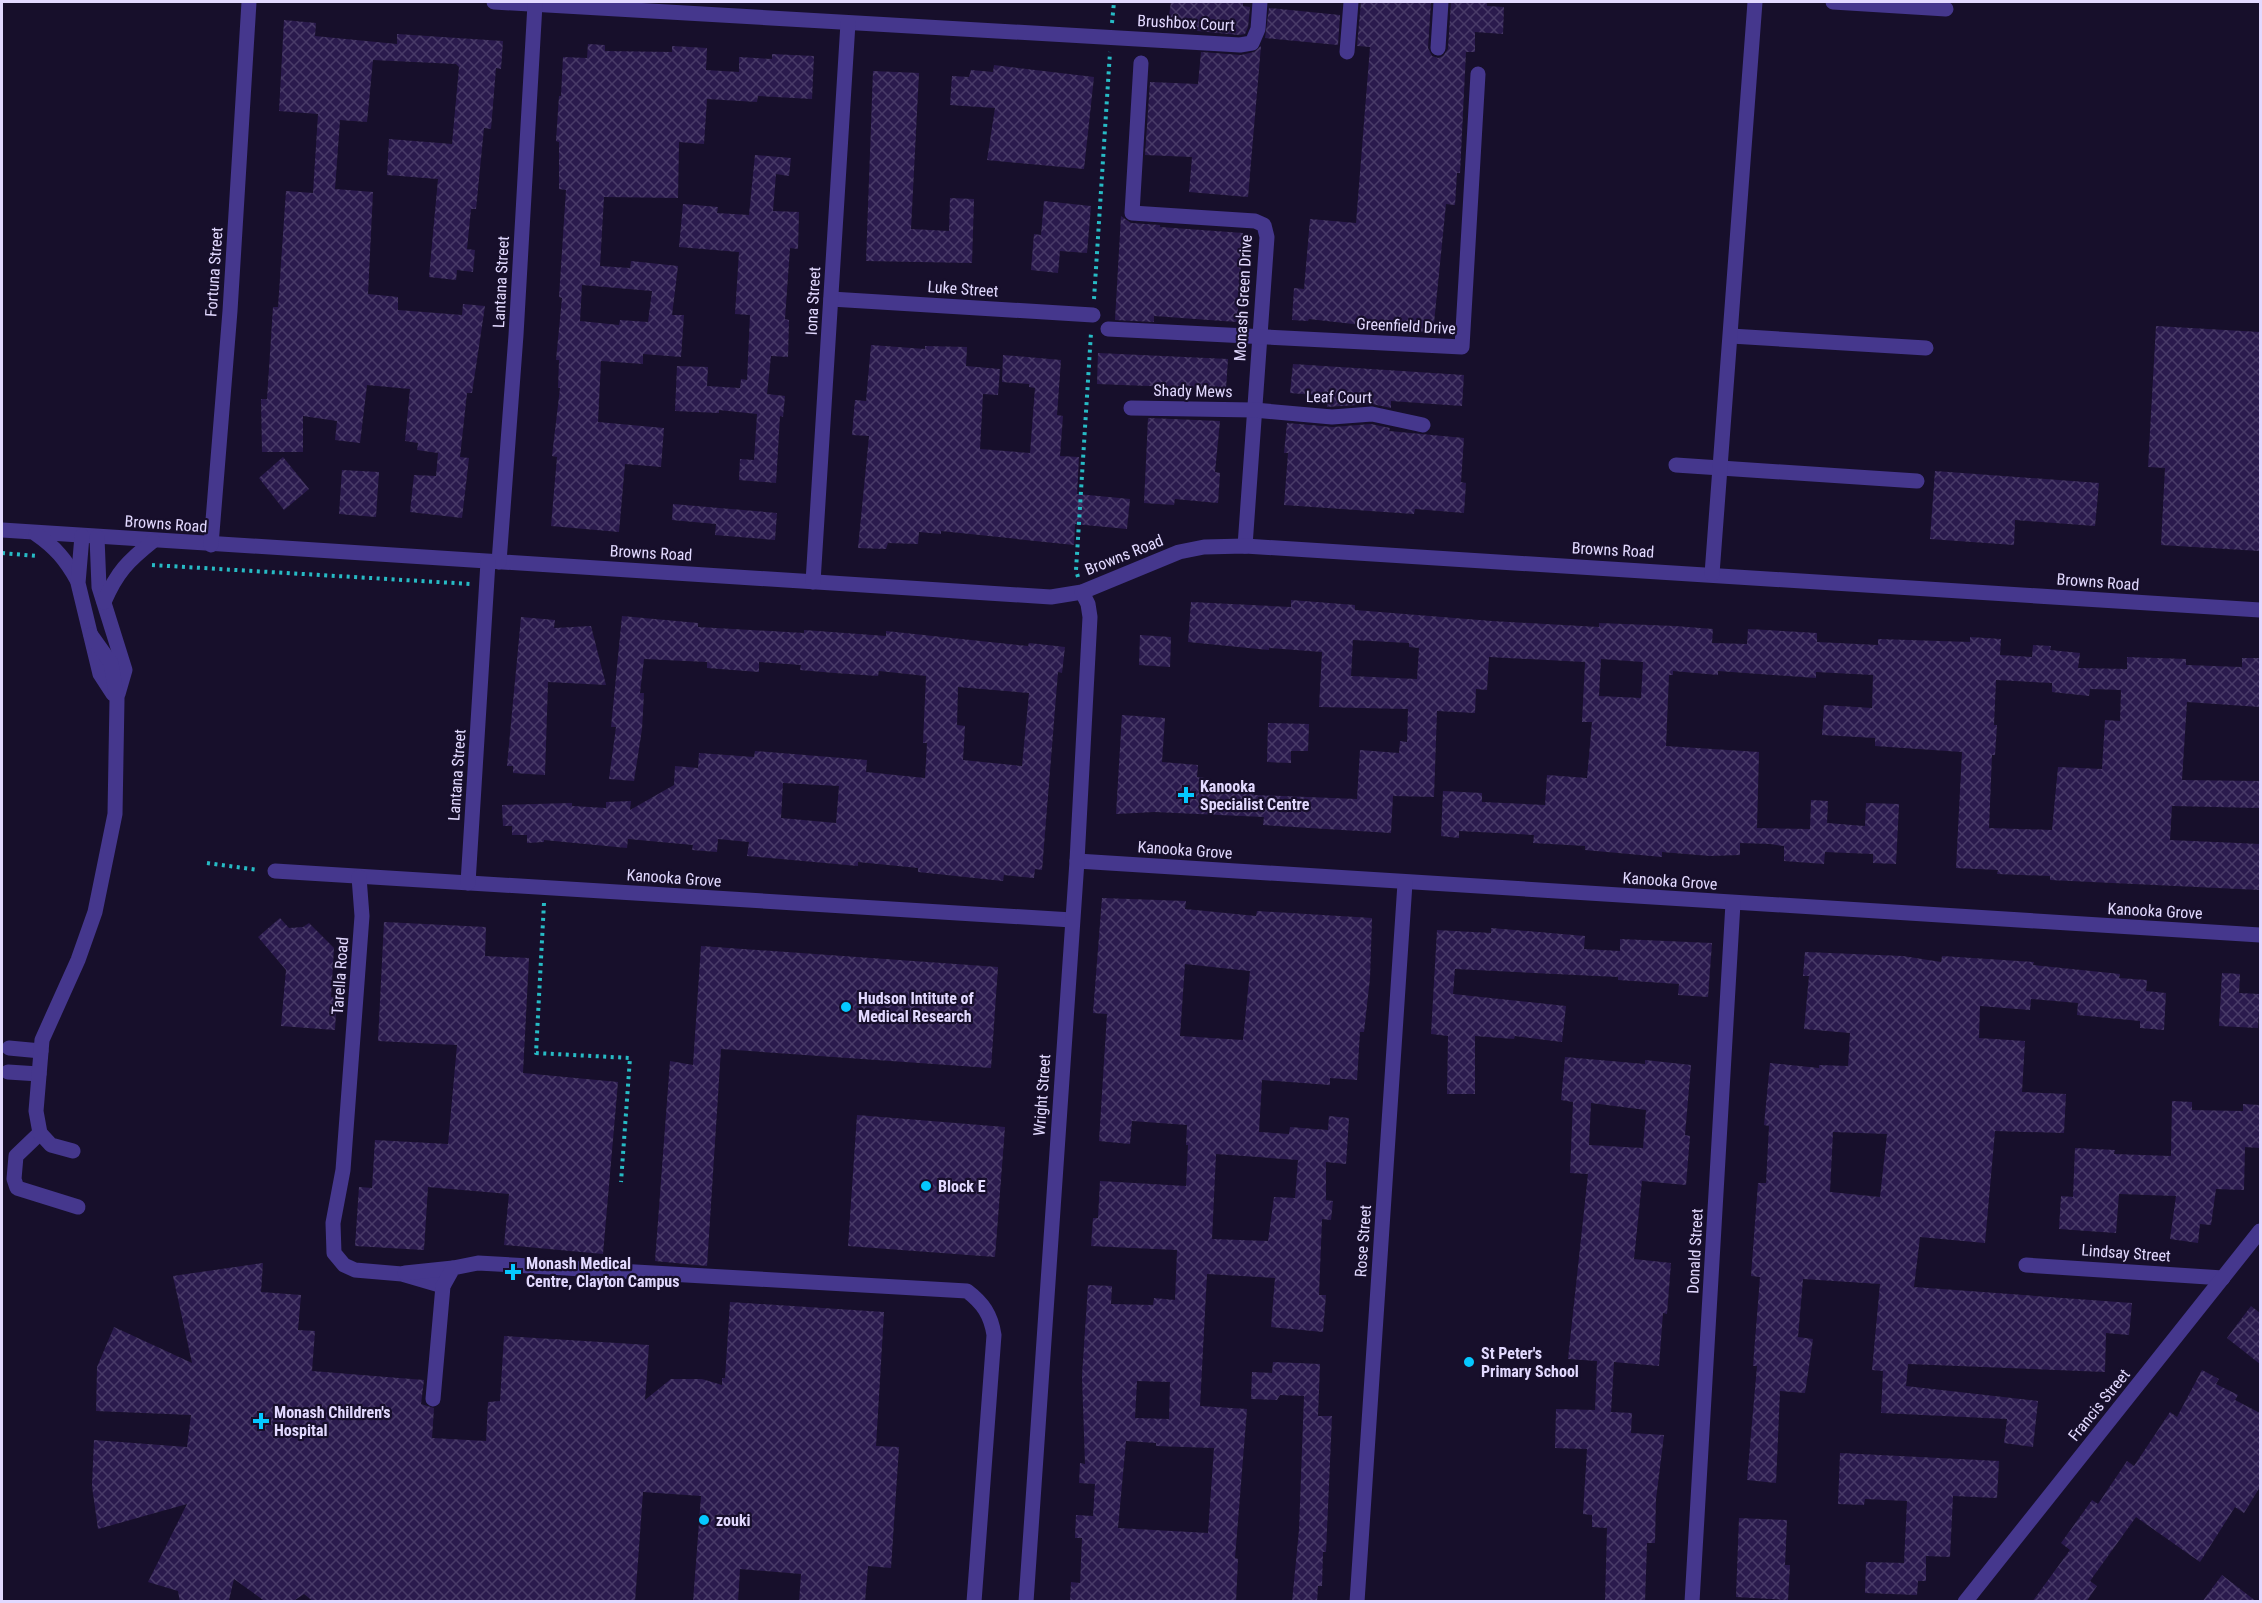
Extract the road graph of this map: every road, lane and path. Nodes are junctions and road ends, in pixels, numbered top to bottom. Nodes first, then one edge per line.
1 (249, 2) edge
2 (494, 2) edge
3 (1260, 2) edge
4 (1351, 2) edge
5 (1441, 2) edge
6 (1755, 2) edge
7 (1833, 2) edge
8 (536, 4) junction
9 (1946, 9) dead end
10 (848, 23) junction
11 (1438, 48) dead end
12 (1347, 52) dead end
13 (1141, 63) dead end
14 (1478, 74) dead end
15 (831, 298) junction
16 (1093, 315) dead end
17 (1108, 329) dead end
18 (1259, 335) junction
19 (1731, 336) junction
20 (1926, 348) dead end
21 (1131, 408) dead end
22 (1254, 410) junction
23 (1423, 425) dead end
24 (1676, 465) dead end
25 (1720, 468) junction
26 (1917, 480) dead end
27 (2, 530) edge
28 (33, 532) junction
29 (89, 536) junction
30 (153, 541) junction
31 (211, 545) junction
32 (1245, 546) junction
33 (2, 553) edge
34 (64, 558) junction
35 (493, 562) junction
36 (125, 563) junction
37 (1712, 574) junction
38 (813, 582) junction
39 (78, 583) junction
40 (487, 585) junction
41 (1082, 592) junction
42 (104, 602) junction
43 (2260, 610) edge
44 (117, 699) junction
45 (1077, 861) junction
46 (207, 863) dead end
47 (275, 871) joint
48 (358, 877) junction
49 (468, 883) junction
50 (1406, 883) junction
51 (545, 889) junction
52 (1733, 903) junction
53 (1072, 920) junction
54 (2260, 935) edge
55 (9, 1048) dead end
56 (41, 1051) junction
57 (8, 1071) dead end
58 (39, 1074) junction
59 (40, 1134) junction
60 (73, 1151) dead end
61 (621, 1182) dead end
62 (78, 1207) dead end
63 (2260, 1231) edge
64 (2026, 1265) dead end
65 (453, 1268) junction
66 (402, 1274) junction
67 (2223, 1278) junction
68 (443, 1286) junction
69 (433, 1400) dead end
70 (975, 1602) edge
71 (1026, 1602) edge
72 (1357, 1602) edge
73 (1692, 1602) edge
74 (1965, 1602) edge

1 - 31 street, Fortuna Street
2 - 8 street
3 - 10 street, Brushbox Court
4 - 12 street
5 - 11 street
6 - 19 street
7 - 9 street
8 - 10 street
8 - 35 street, Lantana Street
10 - 15 street, Iona Street
13 - 18 street, Monash Green Drive
14 - 18 street, Greenfield Drive
15 - 16 street, Luke Street
15 - 38 street, Iona Street
17 - 18 street, Greenfield Drive
18 - 22 street, Monash Green Drive
19 - 20 street
19 - 25 street
21 - 22 street, Shady Mews
22 - 23 street, Leaf Court
22 - 32 street, Monash Green Drive
24 - 25 street
25 - 26 street
25 - 37 street
27 - 28 street, Browns Road
28 - 29 street, Browns Road
28 - 34 street
29 - 30 street, Browns Road
29 - 39 street
29 - 42 street
30 - 31 street, Browns Road
30 - 36 street
31 - 35 street, Browns Road
32 - 37 street, Browns Road
32 - 41 street, Browns Road
33 - 34 path
34 - 39 street
35 - 38 street, Browns Road
35 - 40 street, Lantana Street
36 - 40 path
36 - 42 street
37 - 43 street, Browns Road
38 - 41 street, Browns Road
39 - 44 street
40 - 49 street, Lantana Street
41 - 45 street, Wright Street
42 - 44 street
44 - 56 street
45 - 50 street, Kanooka Grove
45 - 53 street, Wright Street
46 - 47 path
47 - 48 street, Kanooka Grove
48 - 49 street, Kanooka Grove
48 - 66 street, Tarella Road
49 - 51 street, Kanooka Grove
50 - 52 street, Kanooka Grove
50 - 72 street, Rose Street
51 - 53 street, Kanooka Grove
51 - 61 path
52 - 54 street, Kanooka Grove
52 - 73 street, Donald Street
53 - 71 street, Wright Street
55 - 56 street
56 - 58 street
57 - 58 street
58 - 59 street
59 - 60 street
59 - 62 street
63 - 67 street, Francis Street
64 - 67 street, Lindsay Street
65 - 66 street
65 - 68 street
65 - 70 street
66 - 68 street
67 - 74 street, Francis Street
68 - 69 street

